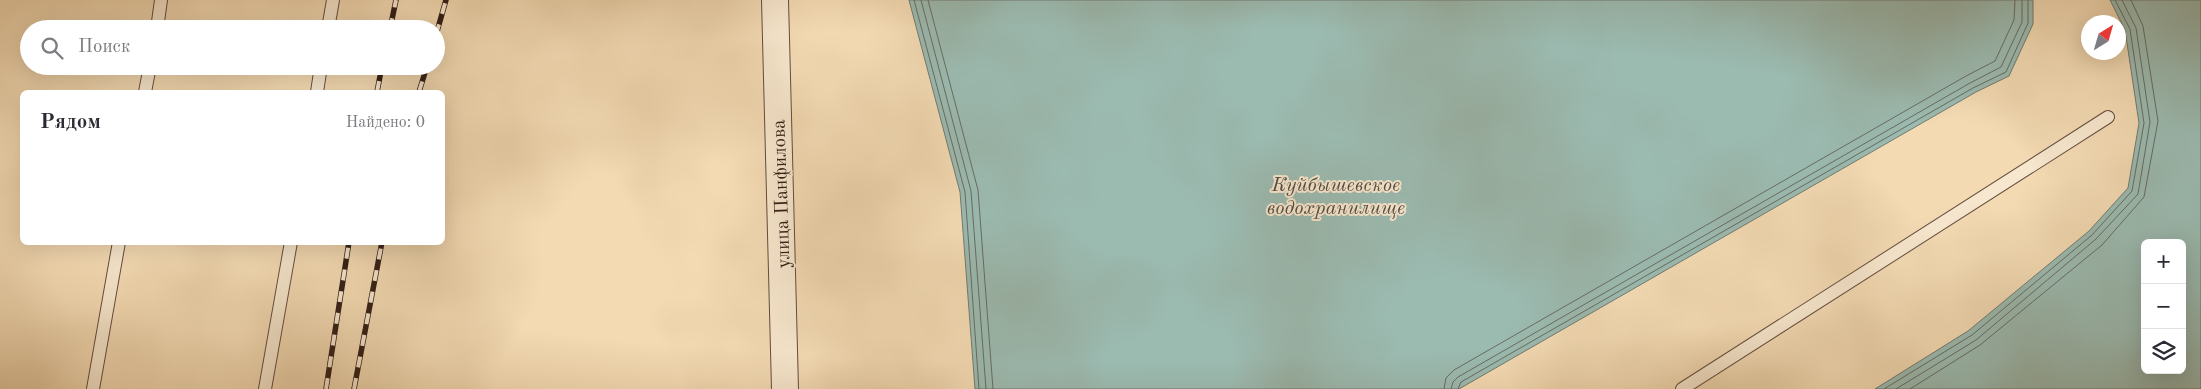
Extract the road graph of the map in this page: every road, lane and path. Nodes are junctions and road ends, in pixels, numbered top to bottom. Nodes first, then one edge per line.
1 (161, 0) edge
2 (333, 0) edge
3 (775, 0) edge
4 (158, 20) edge
5 (330, 20) edge
6 (148, 75) edge
7 (320, 75) edge
8 (145, 90) edge
9 (317, 90) edge
10 (2108, 117) dead end
11 (118, 245) edge
12 (290, 245) edge
13 (93, 389) edge
14 (265, 389) edge
15 (785, 389) edge
16 (1682, 389) edge

1 - 4 lane
2 - 5 lane
3 - 15 street, улица Панфилова
6 - 8 lane
7 - 9 lane
10 - 16 lane
11 - 13 lane
12 - 14 lane

